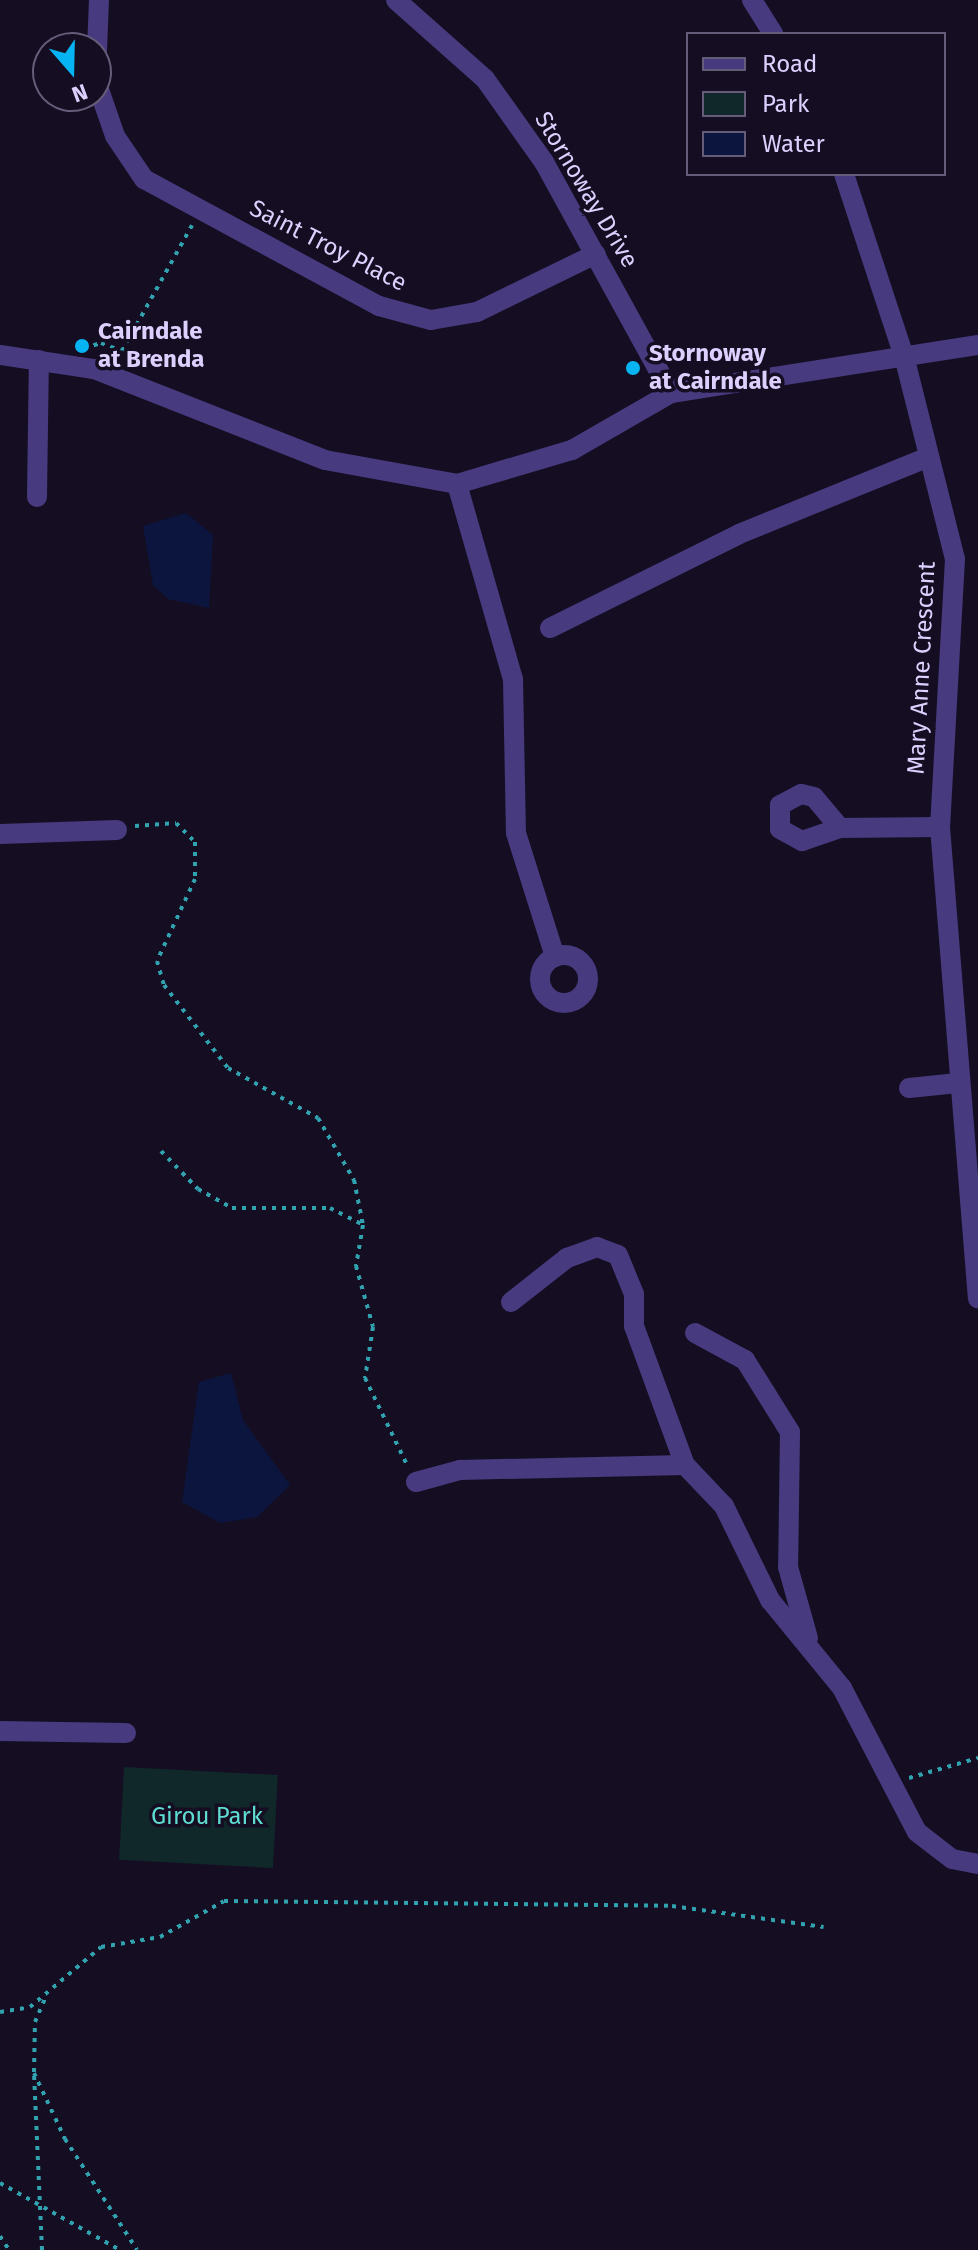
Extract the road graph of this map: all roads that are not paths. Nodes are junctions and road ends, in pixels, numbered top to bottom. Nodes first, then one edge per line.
1 (99, 0) edge
2 (396, 0) edge
3 (752, 0) edge
4 (98, 32) edge
5 (772, 32) edge
6 (107, 112) edge
7 (845, 176) edge
8 (596, 254) junction
9 (978, 345) edge
10 (0, 355) edge
11 (904, 356) junction
12 (39, 360) junction
13 (671, 393) junction
14 (929, 457) junction
15 (457, 484) junction
16 (37, 497) dead end
17 (550, 628) dead end
18 (940, 827) junction
19 (840, 828) dead end
20 (117, 830) road end
21 (0, 834) edge
22 (555, 957) dead end
23 (958, 1083) junction
24 (909, 1088) dead end
25 (978, 1298) edge
26 (511, 1302) dead end
27 (695, 1333) dead end
28 (685, 1465) junction
29 (416, 1482) road end
30 (812, 1649) junction
31 (0, 1731) edge
32 (126, 1733) dead end
33 (978, 1864) edge

1 - 4 street, Saint Troy Place
2 - 8 street, Stornoway Drive
3 - 5 street
6 - 8 street, Saint Troy Place
7 - 11 street, Mary Anne Crescent
8 - 13 street, Stornoway Drive
9 - 11 street
10 - 12 street
11 - 13 street
11 - 14 street, Mary Anne Crescent
12 - 15 street
12 - 16 street
13 - 15 street
14 - 17 street
14 - 18 street, Mary Anne Crescent
15 - 22 street
18 - 19 street
18 - 23 street, Mary Anne Crescent
20 - 21 street
23 - 24 street
23 - 25 street, Mary Anne Crescent
26 - 28 street
27 - 30 street
28 - 29 street
28 - 30 street
30 - 33 street
31 - 32 street

